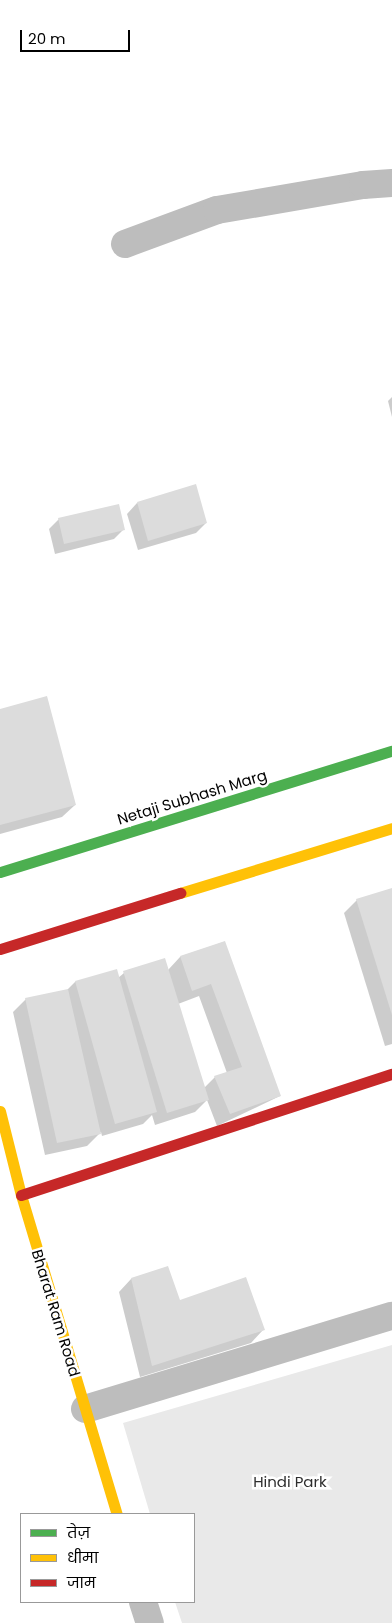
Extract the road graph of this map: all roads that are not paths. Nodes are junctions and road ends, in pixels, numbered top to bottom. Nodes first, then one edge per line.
1 (392, 183) edge
2 (125, 244) dead end
3 (392, 751) edge
4 (392, 828) edge
5 (0, 872) edge
6 (0, 949) edge
7 (392, 1074) edge
8 (0, 1111) edge
9 (21, 1195) junction
10 (392, 1316) edge
11 (85, 1409) junction
12 (117, 1513) edge
13 (143, 1603) edge
14 (150, 1623) edge

1 - 2 street
3 - 5 main road, Netaji Subhash Marg
4 - 6 main road
7 - 9 main road
8 - 9 main road, Bharat Ram Road
9 - 11 main road, Bharat Ram Road
10 - 11 street
11 - 12 main road, Bharat Ram Road
13 - 14 street

